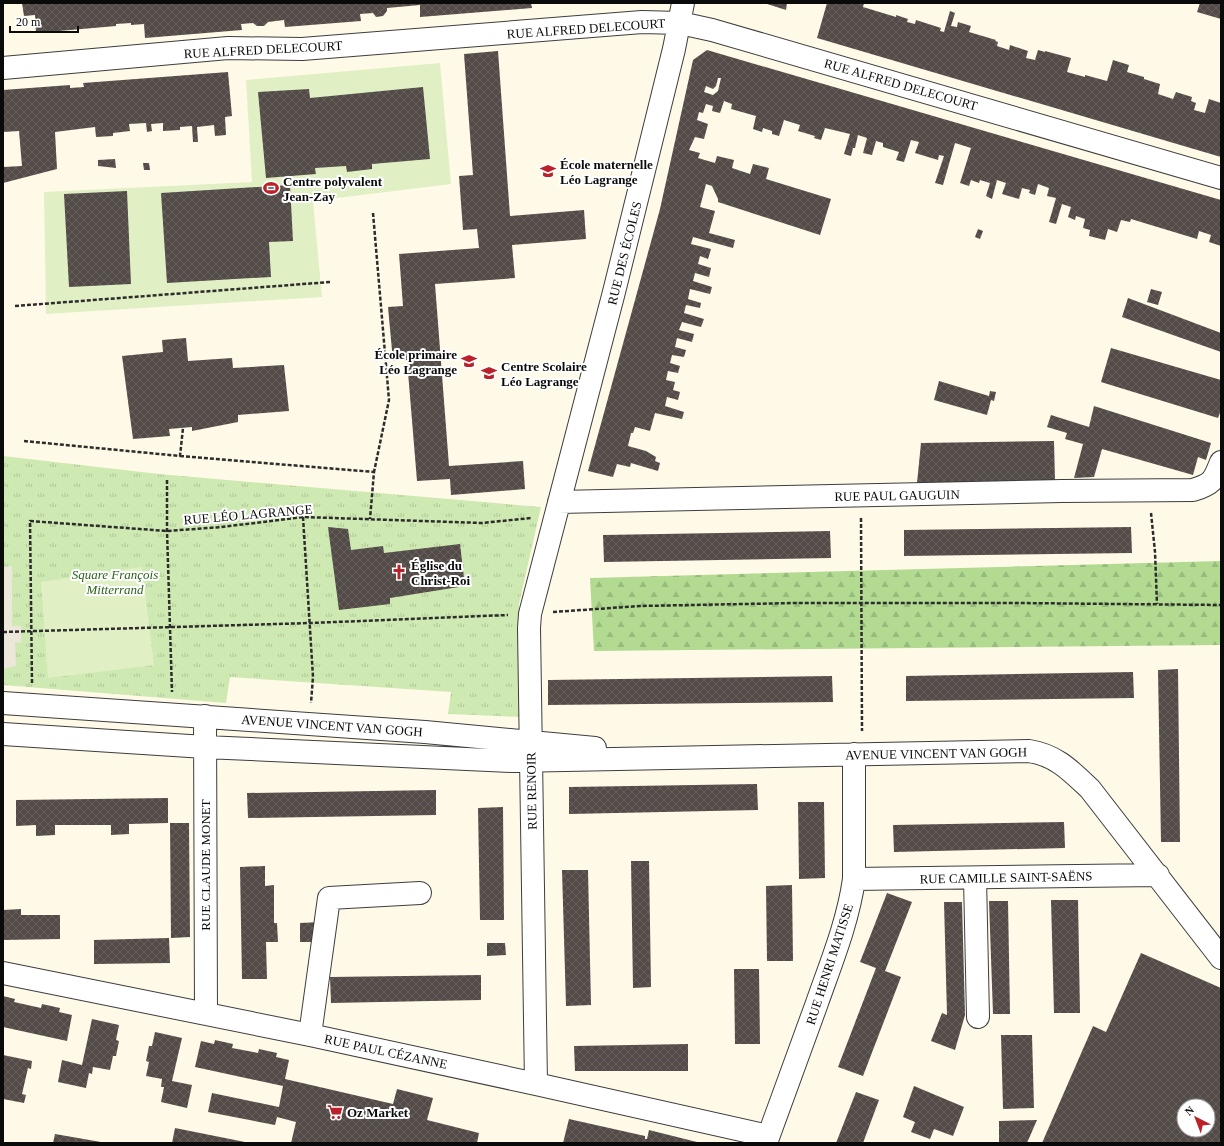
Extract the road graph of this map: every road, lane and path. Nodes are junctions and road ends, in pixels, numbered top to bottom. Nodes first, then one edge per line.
1 (682, 13) edge
2 (3, 68) edge
3 (1221, 178) edge
4 (373, 213) dead end
5 (330, 282) dead end
6 (15, 306) dead end
7 (183, 428) dead end
8 (24, 441) dead end
9 (180, 456) junction
10 (1221, 462) edge
11 (374, 472) junction
12 (167, 480) dead end
13 (1149, 491) junction
14 (861, 496) junction
15 (559, 502) junction
16 (303, 517) junction
17 (370, 519) junction
18 (167, 531) junction
19 (862, 603) junction
20 (1157, 604) junction
21 (1221, 605) edge
22 (530, 614) junction
23 (311, 623) junction
24 (170, 628) junction
25 (3, 632) edge
26 (32, 632) junction
27 (3, 703) edge
28 (30, 705) junction
29 (167, 714) junction
30 (205, 716) junction
31 (310, 723) junction
32 (3, 734) edge
33 (205, 747) junction
34 (531, 751) junction
35 (858, 754) junction
36 (1158, 875) junction
37 (975, 878) junction
38 (854, 879) junction
39 (420, 893) dead end
40 (1221, 958) edge
41 (3, 973) edge
42 (206, 1014) junction
43 (978, 1017) dead end
44 (310, 1035) junction
45 (536, 1084) junction
46 (767, 1140) edge

1 - 2 street, RUE ALFRED DELECOURT
1 - 3 street, RUE ALFRED DELECOURT
1 - 15 street, RUE DES ÉCOLES
4 - 11 path
5 - 6 path
7 - 9 path
8 - 9 path
9 - 11 path
10 - 13 street, RUE PAUL GAUGUIN
11 - 17 path
12 - 18 path
13 - 14 street, RUE PAUL GAUGUIN
13 - 20 path
14 - 15 street, RUE PAUL GAUGUIN
14 - 19 path
15 - 17 path, RUE LÉO LAGRANGE
15 - 22 street, RUE RENOIR
16 - 17 path, RUE LÉO LAGRANGE
16 - 18 path, RUE LÉO LAGRANGE
16 - 23 path
18 - 24 path
18 - 26 path, RUE LÉO LAGRANGE
19 - 20 path
19 - 22 path
19 - 35 path
20 - 21 path
22 - 23 path
22 - 34 street, RUE RENOIR
23 - 24 path
23 - 31 path
24 - 26 path
24 - 29 path
25 - 26 path
26 - 28 path
27 - 28 street, AVENUE VINCENT VAN GOGH
28 - 29 street, AVENUE VINCENT VAN GOGH
29 - 30 street, AVENUE VINCENT VAN GOGH
30 - 31 street, AVENUE VINCENT VAN GOGH
30 - 33 street, RUE CLAUDE MONET
31 - 34 street, AVENUE VINCENT VAN GOGH
32 - 33 street, AVENUE VINCENT VAN GOGH
33 - 34 street, AVENUE VINCENT VAN GOGH
33 - 42 street, RUE CLAUDE MONET
34 - 35 street, AVENUE VINCENT VAN GOGH
34 - 45 street, RUE RENOIR
35 - 36 street, AVENUE VINCENT VAN GOGH
35 - 38 street, RUE HENRI MATISSE
36 - 37 street, RUE CAMILLE SAINT-SAËNS
36 - 40 street, AVENUE VINCENT VAN GOGH
37 - 38 street, RUE CAMILLE SAINT-SAËNS
37 - 43 street
38 - 46 street, RUE HENRI MATISSE
39 - 44 street
41 - 42 street, RUE PAUL CÉZANNE
42 - 44 street, RUE PAUL CÉZANNE
44 - 45 street, RUE PAUL CÉZANNE
45 - 46 street, RUE PAUL CÉZANNE

